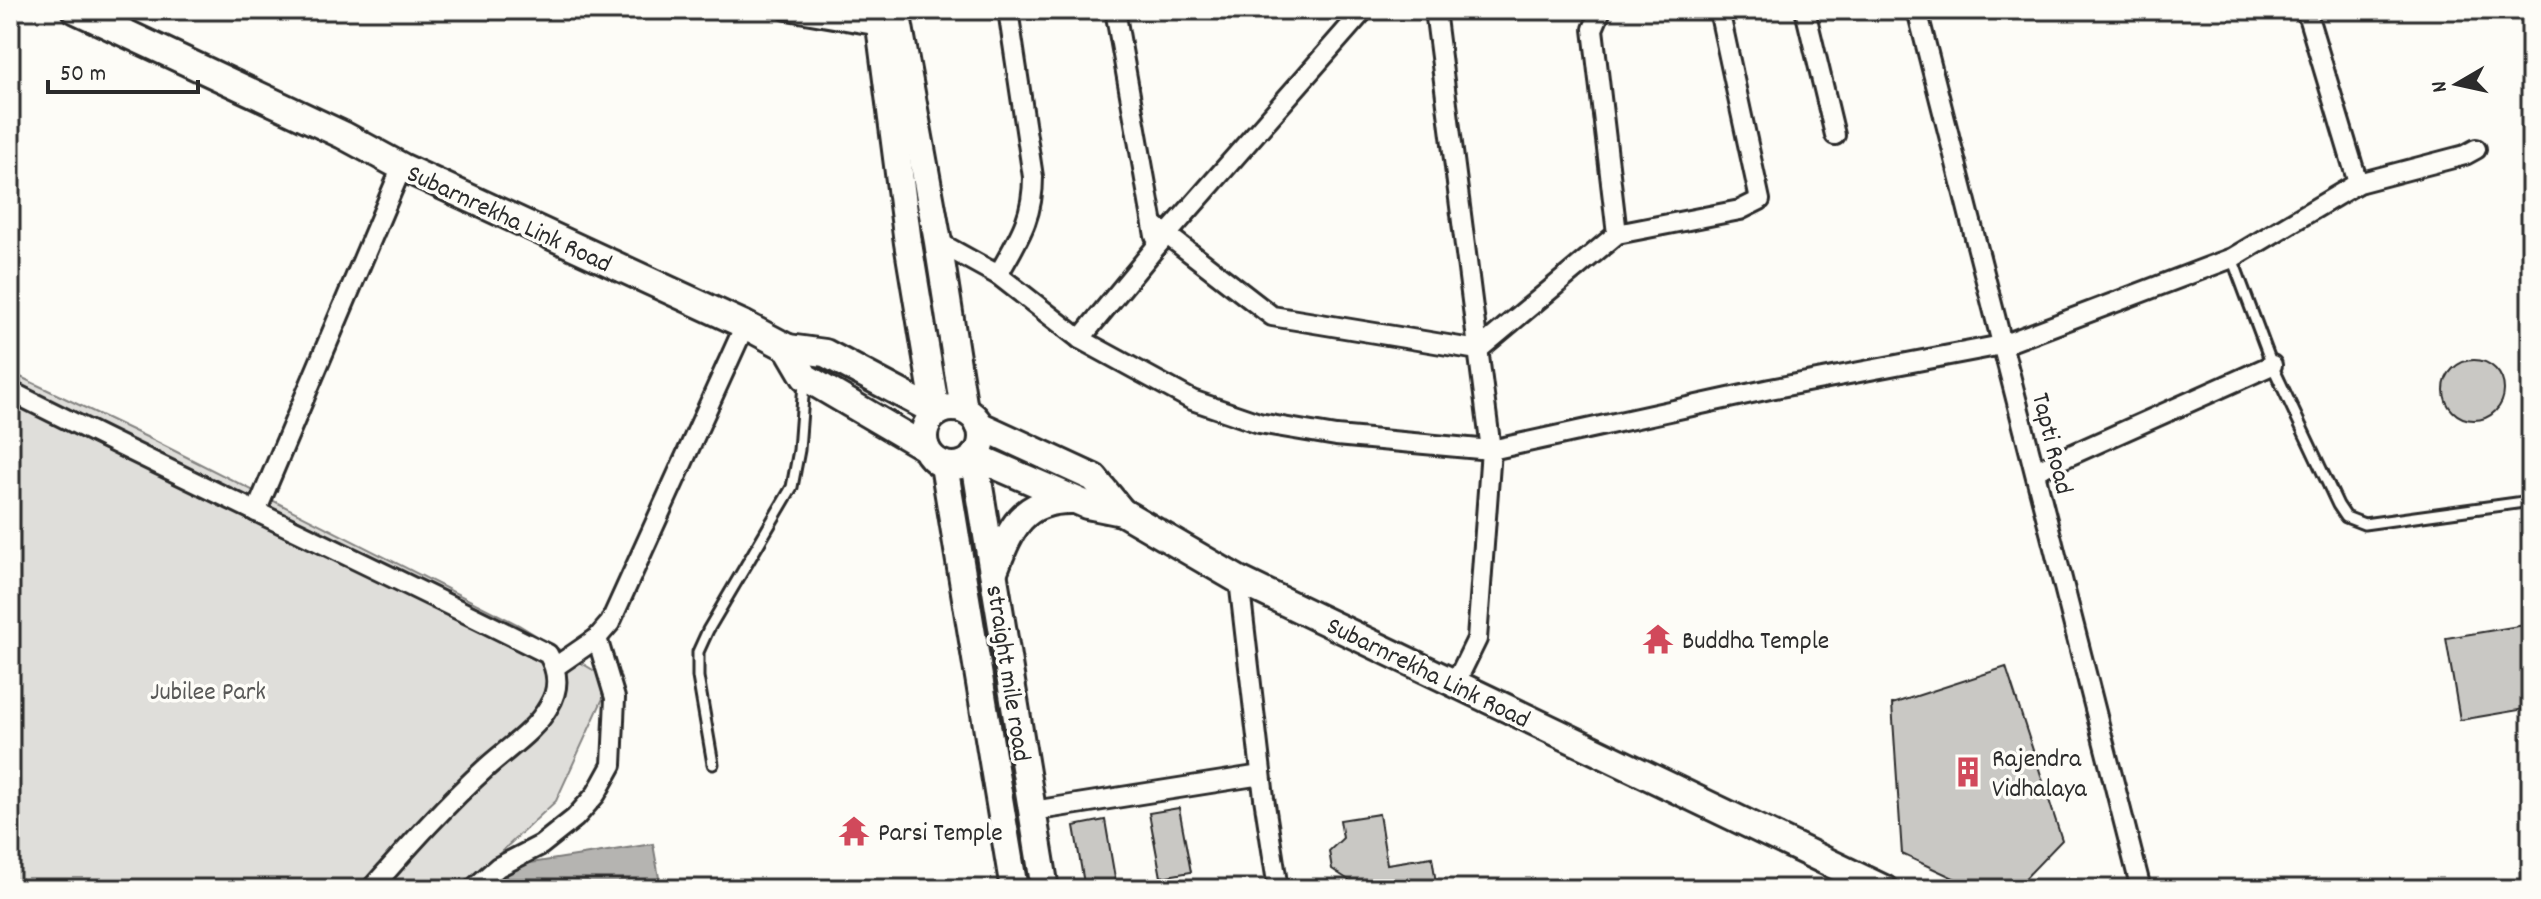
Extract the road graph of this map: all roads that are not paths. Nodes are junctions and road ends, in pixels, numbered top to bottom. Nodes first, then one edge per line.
1 (76, 10) edge
2 (787, 10) edge
3 (1008, 10) edge
4 (1115, 10) edge
5 (1364, 10) edge
6 (1435, 10) edge
7 (1601, 10) edge
8 (1719, 10) edge
9 (1805, 10) edge
10 (1917, 10) edge
11 (2306, 10) edge
12 (884, 15) edge
13 (1835, 135) dead end
14 (2476, 149) dead end
15 (402, 167) junction
16 (2358, 183) junction
17 (1617, 234) junction
18 (1159, 235) junction
19 (938, 242) junction
20 (2232, 258) junction
21 (998, 275) junction
22 (745, 325) junction
23 (1080, 339) junction
24 (2002, 345) junction
25 (788, 348) junction
26 (1478, 350) junction
27 (2272, 365) junction
28 (805, 377) junction
29 (10, 391) edge
30 (936, 412) junction
31 (972, 417) junction
32 (1491, 450) junction
33 (935, 456) junction
34 (974, 456) junction
35 (2035, 471) junction
36 (1075, 500) junction
37 (2531, 501) edge
38 (256, 512) junction
39 (1122, 512) junction
40 (993, 572) junction
41 (1239, 580) junction
42 (597, 638) junction
43 (555, 667) junction
44 (1455, 684) junction
45 (713, 764) dead end
46 (1261, 775) junction
47 (1033, 811) junction
48 (1841, 881) edge
49 (371, 889) edge
50 (473, 889) edge
51 (1014, 889) edge
52 (1045, 889) edge
53 (1278, 889) edge
54 (1884, 889) edge
55 (2141, 889) edge

1 - 15 street, Subarnrekha Link Road
2 - 12 street
3 - 21 street
4 - 18 street
5 - 18 street
6 - 26 street
7 - 17 street
8 - 17 street
9 - 13 street
10 - 24 street, Tapti Road
11 - 16 street
12 - 19 street
12 - 30 street, straight mile road
14 - 16 street
15 - 22 street, Subarnrekha Link Road
15 - 38 street
16 - 20 street
17 - 26 street
18 - 23 street
18 - 26 street
19 - 21 street
19 - 31 street, straight mile road
20 - 24 street
20 - 27 lane
21 - 23 street
22 - 25 street, Subarnrekha Link Road
22 - 42 street
23 - 32 street
24 - 32 street
24 - 35 street, Tapti Road
25 - 28 street
25 - 30 street
26 - 32 street
27 - 35 street
27 - 37 lane
28 - 33 street
28 - 45 lane
29 - 38 street
30 - 31 street
30 - 33 street, straight mile road
31 - 34 street, straight mile road
31 - 39 street
32 - 44 street
33 - 34 street
33 - 51 street, straight mile road
34 - 36 street, Subarnrekha Link Road
34 - 40 street, straight mile road
35 - 55 street, Tapti Road
36 - 39 street, Subarnrekha Link Road
36 - 40 street
38 - 43 street
39 - 41 street, Subarnrekha Link Road
40 - 47 street, straight mile road
41 - 44 street, Subarnrekha Link Road
41 - 46 street
42 - 43 street
42 - 50 street
43 - 49 street
44 - 48 street, Subarnrekha Link Road
46 - 47 street
46 - 53 street
47 - 52 street, straight mile road
48 - 54 street, Subarnrekha Link Road

